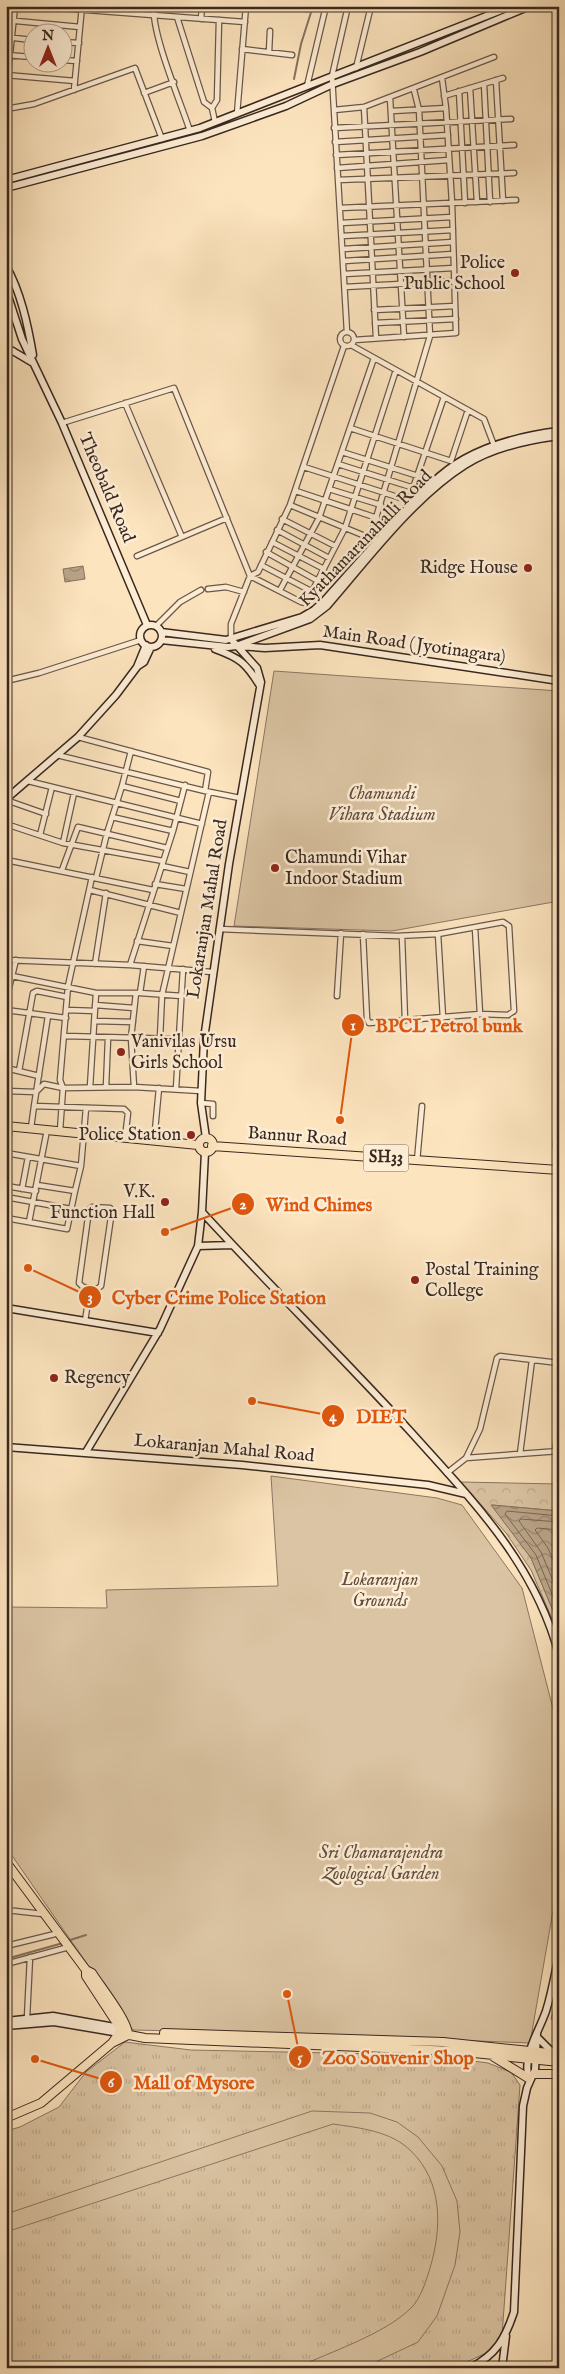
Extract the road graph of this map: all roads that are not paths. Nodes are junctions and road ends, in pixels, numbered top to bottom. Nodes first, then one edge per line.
1 (15, 6) edge
2 (34, 6) edge
3 (154, 6) edge
4 (202, 6) edge
5 (246, 6) edge
6 (295, 6) edge
7 (326, 6) edge
8 (348, 6) edge
9 (371, 6) edge
10 (512, 6) edge
11 (530, 6) edge
12 (49, 7) edge
13 (82, 8) edge
14 (103, 9) edge
15 (307, 9) dead end
16 (153, 15) junction
17 (176, 17) junction
18 (201, 18) junction
19 (6, 20) edge
20 (13, 20) junction
21 (219, 20) junction
22 (245, 22) junction
23 (80, 27) junction
24 (270, 31) dead end
25 (9, 38) edge
26 (22, 39) edge
27 (72, 43) edge
28 (79, 43) junction
29 (242, 49) junction
30 (269, 52) junction
31 (8, 55) edge
32 (292, 55) dead end
33 (22, 56) edge
34 (494, 57) dead end
35 (72, 61) edge
36 (77, 61) junction
37 (356, 68) junction
38 (7, 75) edge
39 (332, 76) junction
40 (442, 78) junction
41 (503, 78) dead end
42 (496, 80) junction
43 (74, 81) junction
44 (174, 82) junction
45 (333, 84) junction
46 (484, 84) junction
47 (307, 86) junction
48 (470, 88) junction
49 (74, 90) junction
50 (414, 90) junction
51 (459, 91) junction
52 (6, 92) edge
53 (144, 93) junction
54 (444, 96) junction
55 (390, 98) junction
56 (212, 108) junction
57 (364, 108) junction
58 (446, 108) junction
59 (6, 109) edge
60 (334, 110) junction
61 (419, 110) junction
62 (392, 111) junction
63 (237, 115) junction
64 (499, 119) junction
65 (511, 119) dead end
66 (473, 120) junction
67 (486, 120) junction
68 (460, 121) junction
69 (215, 122) junction
70 (447, 122) junction
71 (419, 123) junction
72 (392, 125) junction
73 (365, 126) junction
74 (334, 128) junction
75 (190, 131) junction
76 (448, 135) junction
77 (420, 137) junction
78 (393, 138) junction
79 (162, 139) junction
80 (366, 140) junction
81 (335, 142) junction
82 (514, 145) dead end
83 (488, 146) junction
84 (500, 146) junction
85 (475, 147) junction
86 (462, 148) junction
87 (448, 149) junction
88 (421, 150) junction
89 (393, 152) junction
90 (366, 154) junction
91 (336, 155) junction
92 (449, 160) junction
93 (421, 162) junction
94 (394, 164) junction
95 (366, 166) junction
96 (337, 168) junction
97 (514, 172) dead end
98 (502, 173) junction
99 (476, 174) junction
100 (489, 174) junction
101 (450, 175) junction
102 (463, 175) junction
103 (422, 177) junction
104 (394, 178) junction
105 (366, 179) junction
106 (6, 180) edge
107 (338, 180) junction
108 (6, 188) edge
109 (516, 200) dead end
110 (503, 201) junction
111 (477, 202) junction
112 (490, 202) junction
113 (464, 203) junction
114 (452, 204) junction
115 (423, 205) junction
116 (396, 206) junction
117 (368, 207) junction
118 (340, 208) junction
119 (452, 217) junction
120 (424, 219) junction
121 (396, 220) junction
122 (369, 221) junction
123 (341, 223) junction
124 (452, 230) junction
125 (425, 231) junction
126 (397, 233) junction
127 (370, 234) junction
128 (342, 236) junction
129 (453, 242) junction
130 (425, 244) junction
131 (398, 246) junction
132 (370, 247) junction
133 (343, 249) junction
134 (453, 254) junction
135 (426, 256) junction
136 (399, 257) junction
137 (344, 260) junction
138 (371, 260) junction
139 (6, 266) edge
140 (454, 268) junction
141 (427, 270) junction
142 (400, 271) junction
143 (371, 272) junction
144 (344, 274) junction
145 (455, 281) junction
146 (427, 282) junction
147 (401, 284) junction
148 (372, 285) junction
149 (345, 287) junction
150 (6, 290) edge
151 (455, 306) junction
152 (429, 308) junction
153 (402, 309) junction
154 (374, 310) junction
155 (456, 319) junction
156 (429, 320) junction
157 (403, 322) junction
158 (375, 323) junction
159 (347, 332) junction
160 (430, 336) junction
161 (404, 337) junction
162 (376, 338) junction
163 (352, 342) junction
164 (344, 346) junction
165 (6, 347) edge
166 (374, 358) junction
167 (34, 364) junction
168 (396, 370) junction
169 (417, 381) junction
170 (444, 396) junction
171 (125, 403) junction
172 (468, 410) junction
173 (62, 423) junction
174 (350, 428) junction
175 (559, 431) edge
176 (374, 436) junction
177 (559, 436) edge
178 (399, 443) junction
179 (496, 449) junction
180 (342, 452) junction
181 (426, 452) junction
182 (367, 460) junction
183 (338, 464) junction
184 (304, 467) junction
185 (392, 468) junction
186 (363, 472) junction
187 (334, 476) junction
188 (418, 476) junction
189 (388, 480) junction
190 (359, 484) junction
191 (414, 488) junction
192 (329, 489) junction
193 (296, 491) junction
194 (385, 492) junction
195 (355, 497) junction
196 (325, 501) junction
197 (411, 501) junction
198 (381, 505) junction
199 (290, 506) junction
200 (351, 509) junction
201 (227, 518) junction
202 (319, 518) junction
203 (377, 518) junction
204 (282, 520) junction
205 (345, 528) junction
206 (277, 530) junction
207 (311, 534) junction
208 (182, 537) junction
209 (373, 540) junction
210 (272, 542) junction
211 (305, 545) junction
212 (336, 546) junction
213 (266, 552) junction
214 (137, 556) dead end
215 (299, 556) junction
216 (330, 558) junction
217 (260, 565) junction
218 (293, 567) junction
219 (324, 569) junction
220 (250, 576) junction
221 (286, 578) junction
222 (318, 581) junction
223 (208, 588) dead end
224 (201, 590) dead end
225 (280, 590) junction
226 (244, 592) junction
227 (312, 592) junction
228 (147, 625) junction
229 (156, 626) junction
230 (162, 632) junction
231 (231, 639) junction
232 (161, 640) junction
233 (146, 644) junction
234 (204, 645) junction
235 (236, 646) junction
236 (6, 681) edge
237 (559, 681) edge
238 (260, 686) junction
239 (78, 737) junction
240 (131, 751) junction
241 (57, 755) junction
242 (125, 772) junction
243 (28, 781) junction
244 (185, 785) junction
245 (122, 786) junction
246 (52, 787) junction
247 (74, 792) junction
248 (207, 792) junction
249 (240, 798) junction
250 (6, 799) edge
251 (181, 801) junction
252 (117, 804) junction
253 (46, 814) junction
254 (112, 817) junction
255 (176, 817) junction
256 (6, 824) edge
257 (202, 824) junction
258 (173, 831) junction
259 (106, 833) junction
260 (40, 835) junction
261 (63, 842) junction
262 (72, 844) junction
263 (167, 848) junction
264 (103, 849) junction
265 (6, 860) edge
266 (163, 863) junction
267 (62, 870) junction
268 (190, 872) junction
269 (94, 877) junction
270 (155, 884) junction
271 (90, 890) junction
272 (153, 890) junction
273 (186, 890) junction
274 (106, 894) junction
275 (148, 904) junction
276 (181, 913) junction
277 (475, 928) junction
278 (219, 930) junction
279 (341, 933) junction
280 (363, 934) junction
281 (438, 934) junction
282 (402, 936) junction
283 (137, 941) junction
284 (173, 946) junction
285 (6, 960) edge
286 (16, 960) junction
287 (74, 962) junction
288 (95, 964) junction
289 (130, 965) junction
290 (144, 966) junction
291 (168, 968) junction
292 (183, 969) junction
293 (212, 972) junction
294 (12, 976) junction
295 (8, 985) edge
296 (68, 986) junction
297 (96, 993) junction
298 (138, 993) junction
299 (162, 995) junction
300 (182, 996) junction
301 (337, 996) dead end
302 (67, 997) junction
303 (6, 1000) edge
304 (95, 1008) junction
305 (134, 1008) junction
306 (6, 1010) edge
307 (66, 1010) junction
308 (30, 1013) junction
309 (480, 1014) junction
310 (48, 1016) junction
311 (66, 1018) junction
312 (443, 1018) junction
313 (405, 1020) junction
314 (94, 1021) junction
315 (133, 1022) junction
316 (65, 1036) junction
317 (94, 1037) junction
318 (108, 1038) junction
319 (131, 1038) junction
320 (160, 1038) junction
321 (179, 1038) junction
322 (6, 1068) edge
323 (19, 1071) junction
324 (559, 1071) edge
325 (39, 1076) junction
326 (90, 1087) junction
327 (106, 1087) junction
328 (134, 1087) junction
329 (63, 1088) junction
330 (159, 1088) junction
331 (176, 1089) junction
332 (6, 1091) edge
333 (201, 1091) junction
334 (36, 1092) junction
335 (201, 1103) junction
336 (34, 1106) junction
337 (422, 1106) dead end
338 (62, 1107) junction
339 (86, 1108) junction
340 (213, 1116) dead end
341 (8, 1126) edge
342 (31, 1128) junction
343 (47, 1130) junction
344 (60, 1131) junction
345 (85, 1133) junction
346 (125, 1138) junction
347 (206, 1138) junction
348 (154, 1140) junction
349 (198, 1145) junction
350 (212, 1146) junction
351 (205, 1152) junction
352 (559, 1152) edge
353 (6, 1154) edge
354 (28, 1157) junction
355 (43, 1160) junction
356 (417, 1160) junction
357 (81, 1166) junction
358 (559, 1170) edge
359 (37, 1185) junction
360 (6, 1186) edge
361 (22, 1189) junction
362 (36, 1191) junction
363 (75, 1191) junction
364 (6, 1197) edge
365 (33, 1202) junction
366 (71, 1209) junction
367 (202, 1212) junction
368 (6, 1218) edge
369 (29, 1222) junction
370 (232, 1245) junction
371 (198, 1246) junction
372 (90, 1288) junction
373 (6, 1308) edge
374 (85, 1321) junction
375 (158, 1333) junction
376 (532, 1360) junction
377 (559, 1363) edge
378 (559, 1421) edge
379 (6, 1447) edge
380 (557, 1451) edge
381 (86, 1452) junction
382 (520, 1454) junction
383 (466, 1458) junction
384 (447, 1473) junction
385 (467, 1494) junction
386 (559, 1655) edge
387 (6, 1862) edge
388 (6, 1910) edge
389 (43, 1914) junction
390 (59, 1934) junction
391 (6, 1946) edge
392 (68, 1946) junction
393 (559, 1954) edge
394 (30, 1957) junction
395 (6, 1964) edge
396 (86, 1970) junction
397 (27, 2018) junction
398 (6, 2021) edge
399 (6, 2026) edge
400 (119, 2031) junction
401 (128, 2033) junction
402 (537, 2036) junction
403 (112, 2043) junction
404 (533, 2050) junction
405 (559, 2054) edge
406 (492, 2056) junction
407 (528, 2059) junction
408 (536, 2059) junction
409 (559, 2062) edge
410 (559, 2074) edge
411 (531, 2078) junction
412 (6, 2118) edge
413 (507, 2334) junction
414 (475, 2367) edge
415 (502, 2368) edge

1 - 20 street
2 - 12 street
3 - 16 street
4 - 18 street
5 - 22 street
6 - 15 street
7 - 47 street
8 - 39 street
9 - 37 street
10 - 37 main road
11 - 45 main road
12 - 13 street
13 - 14 street
13 - 23 street
14 - 16 street
16 - 17 street
16 - 44 street
17 - 18 street
17 - 56 street
18 - 21 street
19 - 20 street
20 - 23 street
20 - 25 street
21 - 22 street
21 - 56 street
22 - 29 street
23 - 28 street
24 - 30 street
25 - 26 street
25 - 31 street
27 - 28 street
28 - 36 street
29 - 30 street
29 - 63 street
30 - 32 street
31 - 33 street
31 - 38 street
34 - 40 street
35 - 36 street
36 - 43 street
37 - 39 main road
38 - 43 street
38 - 52 street
39 - 45 street
39 - 47 main road
40 - 50 street
40 - 54 street
41 - 42 street
42 - 46 street
42 - 64 street
43 - 49 street
44 - 53 street
44 - 75 street
45 - 60 street
45 - 108 main road
46 - 48 street
46 - 67 street
47 - 63 main road
48 - 51 street
48 - 66 street
49 - 53 street
49 - 59 street
50 - 55 street
50 - 61 street
51 - 54 street
51 - 68 street
53 - 79 street
54 - 58 street
55 - 57 street
55 - 62 street
56 - 69 street
57 - 60 street
57 - 73 street
58 - 61 street
58 - 70 street
60 - 74 street
61 - 62 street
61 - 71 street
62 - 72 street
63 - 69 main road
64 - 65 street
64 - 67 street
64 - 84 street
66 - 67 street
66 - 68 street
66 - 85 street
67 - 83 street
68 - 70 street
68 - 86 street
69 - 75 main road
70 - 71 street
70 - 76 street
71 - 72 street
71 - 77 street
72 - 73 street
72 - 78 street
73 - 74 street
73 - 80 street
74 - 81 street
75 - 79 main road
76 - 77 street
76 - 87 street
77 - 78 street
77 - 88 street
78 - 80 street
78 - 89 street
79 - 106 main road
80 - 81 street
80 - 90 street
81 - 91 street
82 - 84 street
83 - 84 street
83 - 85 street
83 - 100 street
84 - 98 street
85 - 86 street
85 - 99 street
86 - 87 street
86 - 102 street
87 - 88 street
87 - 92 street
88 - 89 street
88 - 93 street
89 - 90 street
89 - 94 street
90 - 91 street
90 - 95 street
91 - 96 street
92 - 93 street
92 - 101 street
93 - 94 street
93 - 103 street
94 - 95 street
94 - 104 street
95 - 96 street
95 - 105 street
96 - 107 street
97 - 98 street
98 - 100 street
98 - 110 street
99 - 100 street
99 - 102 street
99 - 111 street
100 - 112 street
101 - 102 street
101 - 103 street
101 - 114 street
102 - 113 street
103 - 104 street
103 - 115 street
104 - 105 street
104 - 116 street
105 - 107 street
105 - 117 street
107 - 118 street
109 - 110 street
110 - 112 street
111 - 112 street
111 - 113 street
113 - 114 street
114 - 115 street
114 - 119 street
115 - 116 street
115 - 120 street
116 - 117 street
116 - 121 street
117 - 118 street
117 - 122 street
118 - 123 street
119 - 120 street
119 - 124 street
120 - 121 street
120 - 125 street
121 - 122 street
121 - 126 street
122 - 123 street
122 - 127 street
123 - 128 street
124 - 125 street
124 - 129 street
125 - 126 street
125 - 130 street
126 - 127 street
126 - 131 street
127 - 128 street
127 - 132 street
128 - 133 street
129 - 130 street
129 - 134 street
130 - 131 street
130 - 135 street
131 - 132 street
131 - 136 street
132 - 133 street
132 - 138 street
133 - 137 street
134 - 135 street
134 - 140 street
135 - 136 street
135 - 141 street
136 - 138 street
136 - 142 street
137 - 138 street
137 - 144 street
138 - 143 street
139 - 167 main road, Theobald Road
140 - 141 street
140 - 145 street
141 - 142 street
141 - 146 street
142 - 143 street
142 - 147 street
143 - 144 street
143 - 148 street
144 - 149 street
145 - 146 street
145 - 151 street
146 - 147 street
146 - 152 street
147 - 148 street
147 - 153 street
148 - 149 street
148 - 154 street
149 - 159 street
150 - 167 main road, Theobald Road
151 - 152 street
151 - 155 street
152 - 153 street
152 - 156 street
153 - 154 street
153 - 157 street
154 - 158 street
155 - 156 street
155 - 160 street
156 - 157 street
156 - 160 street
157 - 158 street
157 - 161 street
158 - 162 street
159 - 163 street
159 - 164 street
160 - 161 street
160 - 169 street
161 - 162 street
162 - 163 street
163 - 164 street
163 - 166 street
164 - 184 street
165 - 167 main road
166 - 168 street
166 - 174 street
167 - 173 main road, Theobald Road
168 - 169 street
168 - 176 street
169 - 170 street
169 - 178 street
170 - 172 street
170 - 181 street
171 - 173 street
171 - 201 street
171 - 208 street
172 - 179 street
172 - 181 street
173 - 228 main road, Theobald Road
174 - 176 street
174 - 180 street
175 - 179 main road, Kyathamaranahalli Road
176 - 178 street
176 - 182 street
177 - 179 main road, Kyathamaranahalli Road
178 - 181 street
178 - 185 street
179 - 197 main road, Kyathamaranahalli Road
179 - 235 main road, Kyathamaranahalli Road
180 - 182 street
180 - 183 street
181 - 188 street
182 - 185 street
182 - 186 street
183 - 186 street
183 - 187 street
184 - 187 street
184 - 193 street
185 - 188 street
185 - 189 street
186 - 189 street
186 - 190 street
187 - 190 street
187 - 192 street
188 - 191 street
189 - 191 street
189 - 194 street
190 - 194 street
190 - 195 street
191 - 197 street
192 - 195 street
192 - 196 street
193 - 196 street
193 - 199 street
194 - 197 street
194 - 198 street
195 - 198 street
195 - 200 street
196 - 200 street
196 - 202 street
197 - 209 main road, Kyathamaranahalli Road
198 - 203 street
199 - 202 street
199 - 204 street
200 - 203 street
200 - 205 street
201 - 208 street
201 - 220 street
202 - 205 street
202 - 207 street
203 - 209 street
204 - 206 street
204 - 207 street
205 - 209 street
205 - 212 street
206 - 210 street
206 - 211 street
207 - 211 street
207 - 212 street
208 - 214 street
209 - 231 main road, Kyathamaranahalli Road
210 - 213 street
210 - 215 street
211 - 215 street
211 - 216 street
212 - 216 street
213 - 217 street
213 - 218 street
215 - 218 street
215 - 219 street
216 - 219 street
217 - 220 street
217 - 221 street
218 - 221 street
218 - 222 street
219 - 222 street
220 - 225 street
220 - 226 street
221 - 225 street
221 - 227 street
222 - 227 street
223 - 226 street
224 - 229 street
225 - 227 street
226 - 231 street
228 - 229 main road
228 - 233 main road
229 - 230 main road
230 - 231 main road
230 - 232 main road
231 - 235 main road, Lokaranjan Mahal Road
232 - 233 main road
232 - 234 main road, Kyathamaranahalli Road
233 - 236 street
233 - 239 main road
234 - 235 main road, Kyathamaranahalli Road
234 - 238 main road
235 - 237 main road, Main Road (Jyotinagara)
235 - 238 main road, Lokaranjan Mahal Road
238 - 249 main road, Lokaranjan Mahal Road
239 - 240 street
239 - 241 main road
240 - 242 street
240 - 248 street
241 - 242 street
241 - 243 main road
242 - 244 street
242 - 245 street
243 - 246 street
243 - 250 main road
244 - 248 street
244 - 251 street
245 - 251 street
245 - 252 street
246 - 247 street
246 - 253 street
247 - 252 street
247 - 261 street
248 - 249 street
248 - 257 street
249 - 278 main road, Lokaranjan Mahal Road
250 - 253 street
251 - 255 street
252 - 254 street
252 - 255 street
253 - 260 street
254 - 258 street
254 - 259 street
255 - 257 street
255 - 258 street
256 - 260 street
257 - 268 street
258 - 263 street
259 - 262 street
259 - 263 street
259 - 264 street
260 - 261 street
261 - 262 street
262 - 264 street
262 - 267 street
263 - 266 street
264 - 266 street
264 - 269 street
265 - 267 street
266 - 268 street
266 - 270 street
267 - 269 street
268 - 273 street
269 - 271 street
269 - 272 street
270 - 272 street
270 - 273 street
271 - 274 street
271 - 287 street
272 - 275 street
273 - 276 street
274 - 275 street
274 - 288 street
275 - 276 street
275 - 283 street
276 - 284 street
277 - 281 street
277 - 309 street
277 - 309 street
278 - 279 street
278 - 293 main road, Lokaranjan Mahal Road
279 - 280 street
279 - 301 street
280 - 282 street
280 - 313 street
281 - 282 street
281 - 312 street
282 - 313 street
283 - 284 street
283 - 289 street
284 - 291 street
285 - 286 street
286 - 287 street
286 - 294 street
287 - 288 street
287 - 296 street
288 - 289 street
289 - 290 street
290 - 291 street
290 - 298 street
291 - 292 street
291 - 299 street
292 - 293 street
292 - 300 street
293 - 333 main road, Lokaranjan Mahal Road
294 - 295 street
294 - 296 street
295 - 303 street
296 - 297 street
296 - 302 street
297 - 298 street
297 - 304 street
298 - 299 street
298 - 305 street
299 - 300 street
299 - 320 street
300 - 321 street
302 - 307 street
302 - 308 street
304 - 305 street
304 - 307 street
304 - 314 street
305 - 315 street
306 - 308 street
307 - 311 street
308 - 310 street
308 - 323 street
309 - 312 street
310 - 311 street
310 - 325 street
311 - 316 street
312 - 313 street
314 - 315 street
314 - 317 street
315 - 319 street
316 - 317 street
316 - 329 street
317 - 318 street
317 - 326 street
318 - 319 street
318 - 327 street
319 - 320 street
319 - 328 street
320 - 321 street
321 - 331 street
322 - 323 street
323 - 325 street
324 - 352 street
325 - 334 street
326 - 327 street
326 - 329 street
327 - 328 street
328 - 330 street
329 - 334 street
329 - 338 street
330 - 331 street
330 - 348 street
331 - 333 street
332 - 334 street
333 - 335 main road, Lokaranjan Mahal Road
334 - 336 street
335 - 340 street
335 - 347 main road, Lokaranjan Mahal Road
336 - 338 street
336 - 342 street
337 - 356 street
338 - 339 street
338 - 344 street
339 - 345 street
339 - 346 street
341 - 342 main road
341 - 353 street
342 - 343 main road
343 - 344 main road
343 - 355 street
344 - 345 main road
345 - 346 main road
345 - 357 street
346 - 348 main road
347 - 349 main road
347 - 350 main road
348 - 349 main road
349 - 351 main road
350 - 351 main road
350 - 356 main road, Bannur Road / SH33
351 - 367 main road
353 - 354 street
354 - 355 street
354 - 361 street
355 - 357 street
355 - 359 street
356 - 358 main road, Bannur Road / SH33
357 - 363 street
359 - 362 street
359 - 363 street
360 - 361 street
361 - 362 street
362 - 365 street
363 - 366 street
364 - 365 street
365 - 366 street
365 - 369 street
366 - 369 street
367 - 370 main road
367 - 371 main road
368 - 369 street
370 - 371 main road
370 - 384 main road
371 - 375 main road
372 - 372 street
372 - 374 street
373 - 374 main road
374 - 375 main road
375 - 381 main road
376 - 377 street
376 - 382 street
376 - 383 street
378 - 380 street
379 - 381 main road, Lokaranjan Mahal Road
380 - 382 street
381 - 385 main road, Lokaranjan Mahal Road
382 - 383 street
383 - 384 street
384 - 385 main road
385 - 386 main road
387 - 389 main road
388 - 389 street
389 - 390 main road
390 - 391 street
390 - 392 main road
392 - 394 street
392 - 396 main road
393 - 402 main road
394 - 395 street
394 - 397 street
396 - 400 main road
396 - 401 main road
397 - 398 main road
397 - 400 main road
399 - 400 main road
400 - 401 main road
400 - 403 main road
401 - 403 main road
401 - 404 main road
401 - 406 main road
402 - 404 main road
402 - 405 main road
403 - 412 main road
404 - 405 main road
404 - 407 main road
404 - 408 main road
406 - 407 main road
406 - 411 main road
407 - 408 main road
407 - 411 main road
408 - 409 main road
408 - 411 main road
410 - 411 main road
411 - 413 main road
413 - 414 main road
413 - 415 main road

